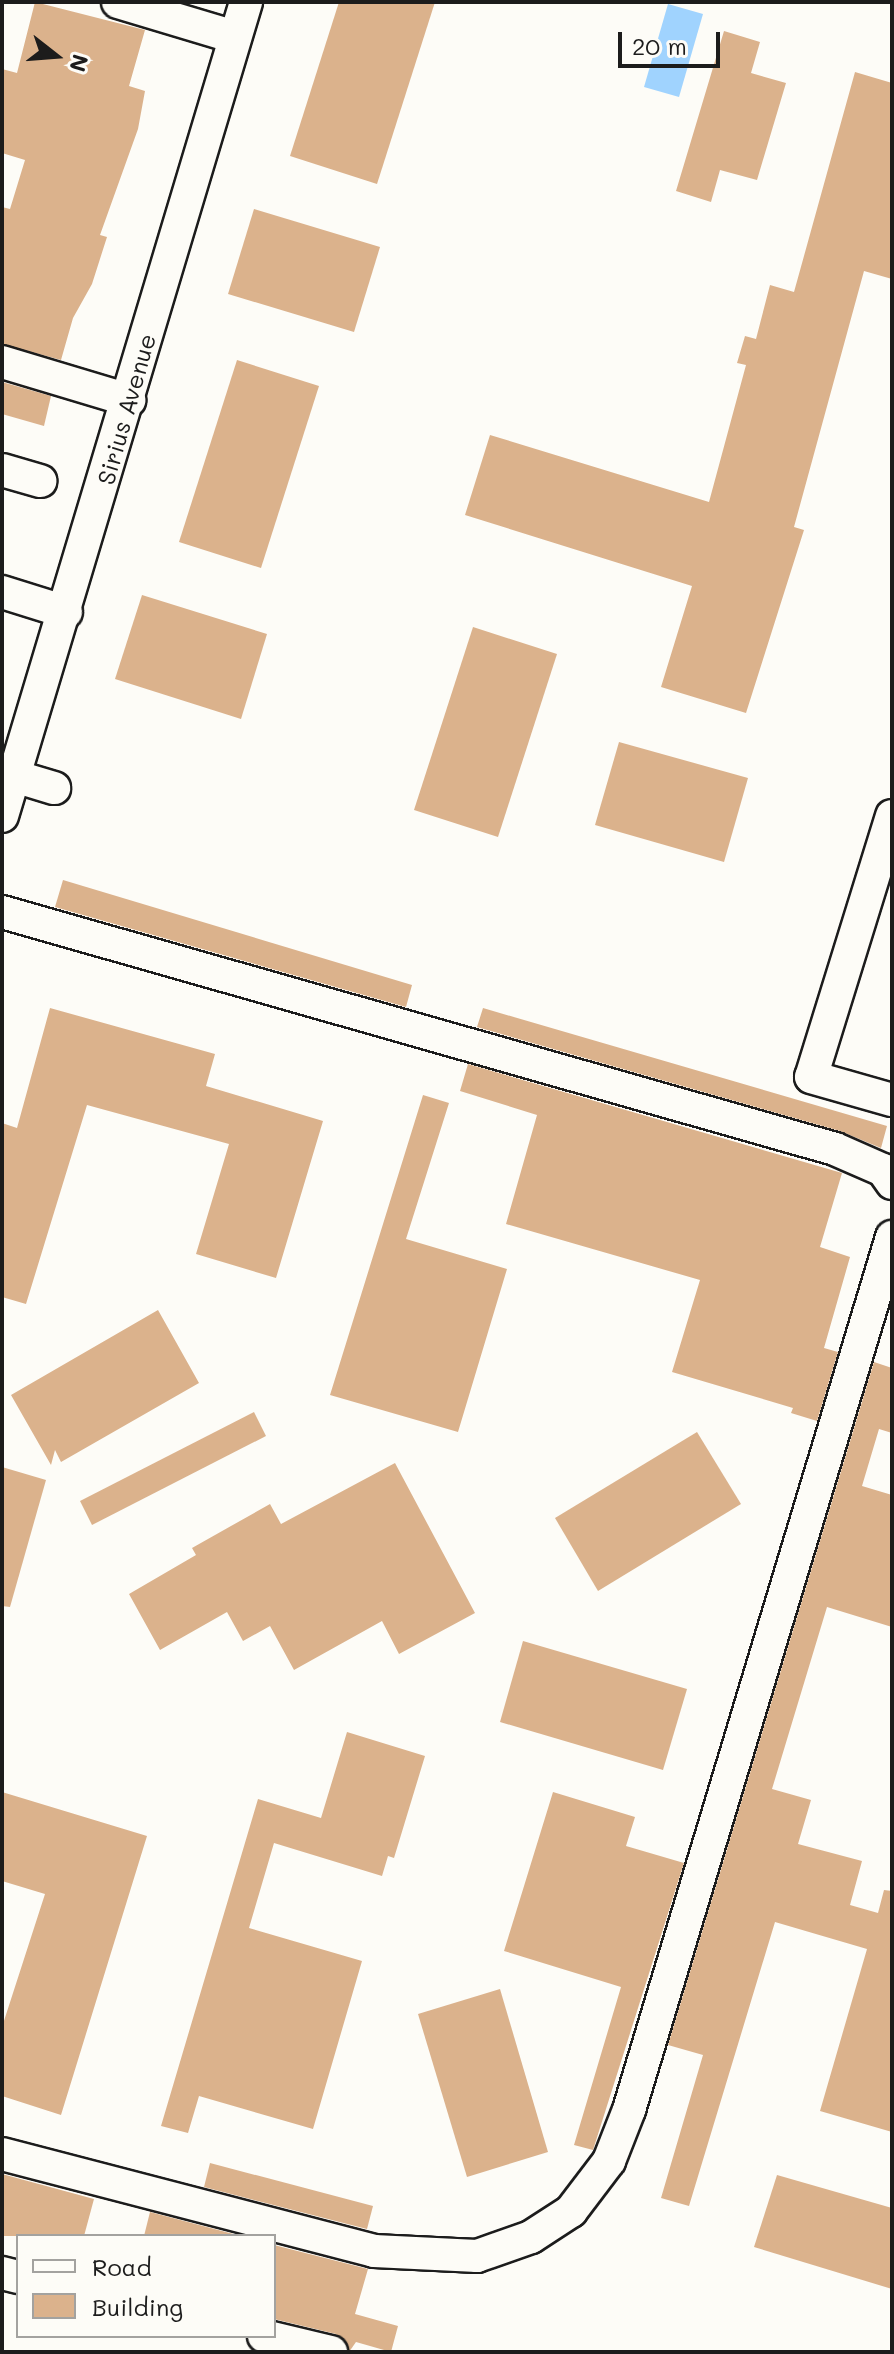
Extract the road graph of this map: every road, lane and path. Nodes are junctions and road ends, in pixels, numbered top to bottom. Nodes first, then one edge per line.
1 (118, 2) edge
2 (246, 2) edge
3 (235, 37) junction
4 (2, 362) edge
5 (129, 400) junction
6 (2, 470) edge
7 (40, 481) dead end
8 (2, 592) edge
9 (66, 612) junction
10 (14, 776) junction
11 (54, 788) dead end
12 (2, 816) edge
13 (892, 816) edge
14 (2, 912) edge
15 (892, 1100) edge
16 (892, 1183) edge
17 (892, 1237) edge
18 (2, 2154) edge
19 (272, 2338) edge
20 (331, 2352) edge

1 - 3 street
2 - 3 street, Sirius Avenue
3 - 5 street, Sirius Avenue
4 - 5 street
5 - 9 street, Sirius Avenue
6 - 7 street
8 - 9 street
9 - 10 street, Sirius Avenue
10 - 11 street
10 - 12 street, Sirius Avenue
13 - 15 street
14 - 16 street
17 - 18 street
19 - 20 street

